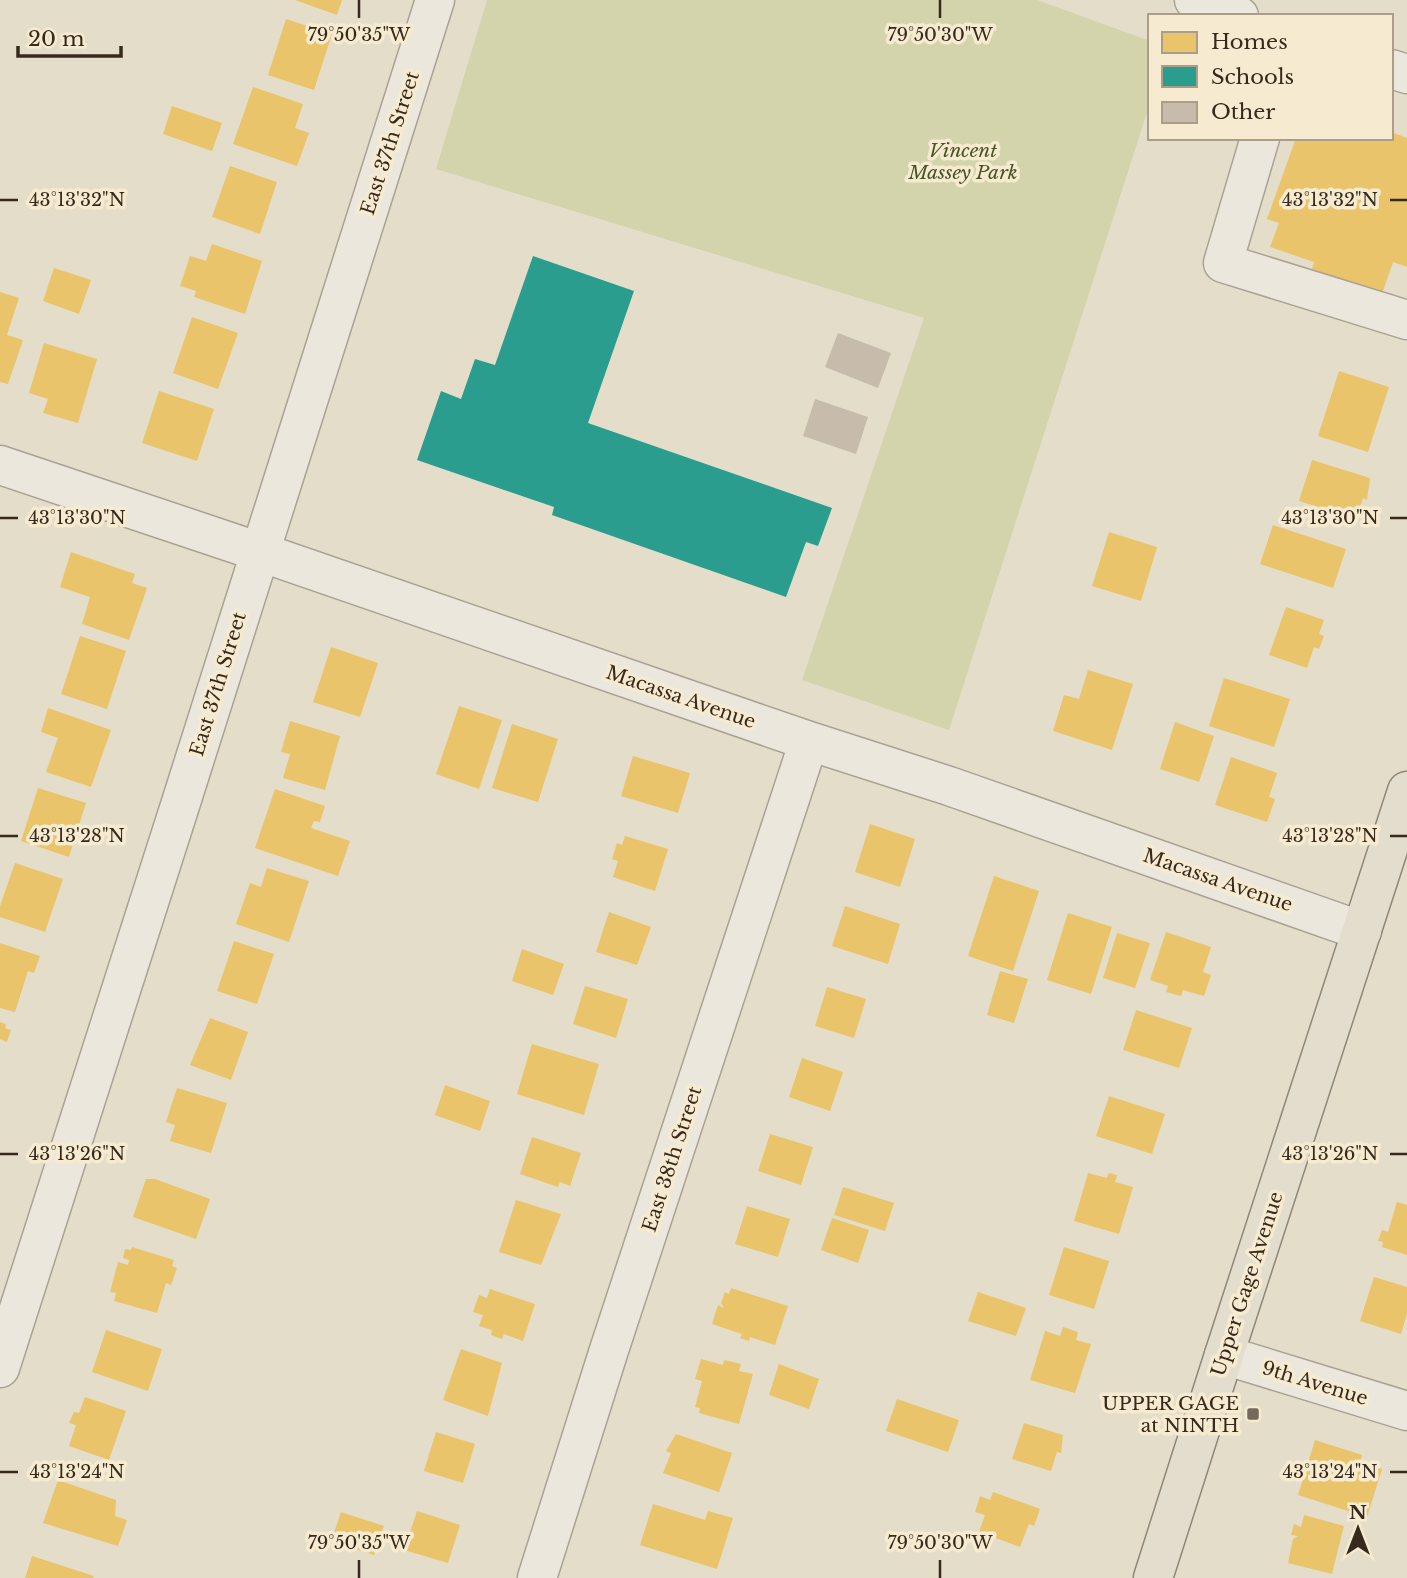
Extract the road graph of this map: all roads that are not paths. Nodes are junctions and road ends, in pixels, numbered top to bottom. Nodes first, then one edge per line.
1 (435, 0) edge
2 (1194, 0) edge
3 (1233, 14) edge
4 (1259, 140) edge
5 (1407, 320) edge
6 (0, 465) edge
7 (260, 552) junction
8 (808, 741) junction
9 (1407, 791) edge
10 (1362, 931) junction
11 (1224, 1355) junction
12 (0, 1368) edge
13 (1407, 1411) edge
14 (537, 1578) edge
15 (1153, 1578) edge

1 - 7 street, East 37th Street
2 - 3 street
4 - 5 street
6 - 7 street, Macassa Avenue
7 - 8 street, Macassa Avenue
7 - 12 street, East 37th Street
8 - 10 street, Macassa Avenue
8 - 14 street, East 38th Street
9 - 10 main road, Upper Gage Avenue
10 - 11 main road, Upper Gage Avenue
11 - 13 street, 9th Avenue
11 - 15 main road, Upper Gage Avenue

